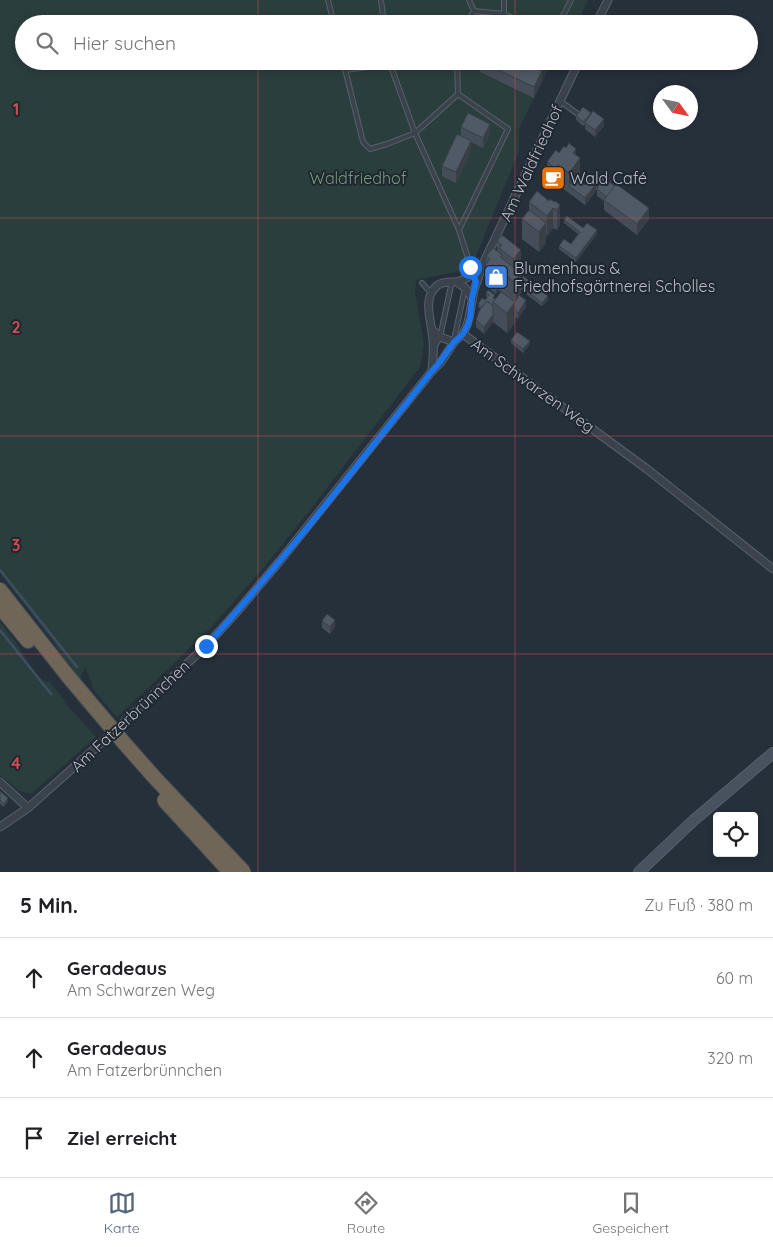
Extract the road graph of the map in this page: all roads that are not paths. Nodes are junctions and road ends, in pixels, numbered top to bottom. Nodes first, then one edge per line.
1 (328, 0) edge
2 (381, 0) edge
3 (468, 0) edge
4 (504, 0) edge
5 (570, 0) edge
6 (608, 0) edge
7 (474, 11) junction
8 (504, 14) joint
9 (332, 15) edge
10 (383, 15) edge
11 (472, 15) edge
12 (563, 15) edge
13 (600, 15) edge
14 (345, 70) edge
15 (392, 70) edge
16 (457, 70) edge
17 (575, 70) edge
18 (458, 94) junction
19 (560, 101) junction
20 (578, 114) edge
21 (415, 133) junction
22 (459, 230) junction
23 (483, 264) junction
24 (472, 273) junction
25 (454, 281) junction
26 (476, 282) junction
27 (422, 283) dead end
28 (465, 288) junction
29 (431, 293) junction
30 (472, 298) junction
31 (432, 330) junction
32 (463, 334) junction
33 (440, 337) junction
34 (454, 342) junction
35 (433, 348) junction
36 (432, 371) junction
37 (773, 570) edge
38 (0, 590) edge
39 (0, 607) edge
40 (64, 678) junction
41 (773, 753) edge
42 (0, 782) edge
43 (28, 808) junction
44 (0, 827) edge
45 (230, 872) edge
46 (244, 872) edge
47 (639, 872) edge

1 - 9 lane
2 - 10 lane
3 - 7 lane
4 - 8 lane
5 - 12 lane
6 - 13 street
7 - 8 lane
7 - 11 lane
14 - 21 lane
15 - 21 lane
16 - 18 lane
17 - 19 street, Am Waldfriedhof
18 - 21 lane
18 - 22 lane
19 - 20 lane
19 - 23 street, Am Waldfriedhof
21 - 22 lane
22 - 24 lane
23 - 24 street
23 - 26 street, Am Schwarzen Weg
24 - 25 street
24 - 26 lane
25 - 28 street
25 - 29 street
25 - 33 lane
26 - 30 street, Am Schwarzen Weg
27 - 29 lane
28 - 30 street
28 - 34 lane
29 - 31 street
30 - 32 street, Am Schwarzen Weg
31 - 33 street
31 - 35 street
32 - 34 street
32 - 37 street, Am Schwarzen Weg
33 - 34 street
33 - 35 lane
34 - 36 street, Am Fatzerbrünnchen
35 - 36 street
36 - 43 street, Am Fatzerbrünnchen
38 - 40 highway
39 - 40 highway
40 - 45 highway, bridge
40 - 46 highway, bridge
41 - 47 main road
42 - 43 street
43 - 44 street, Am Fatzerbrünnchen

